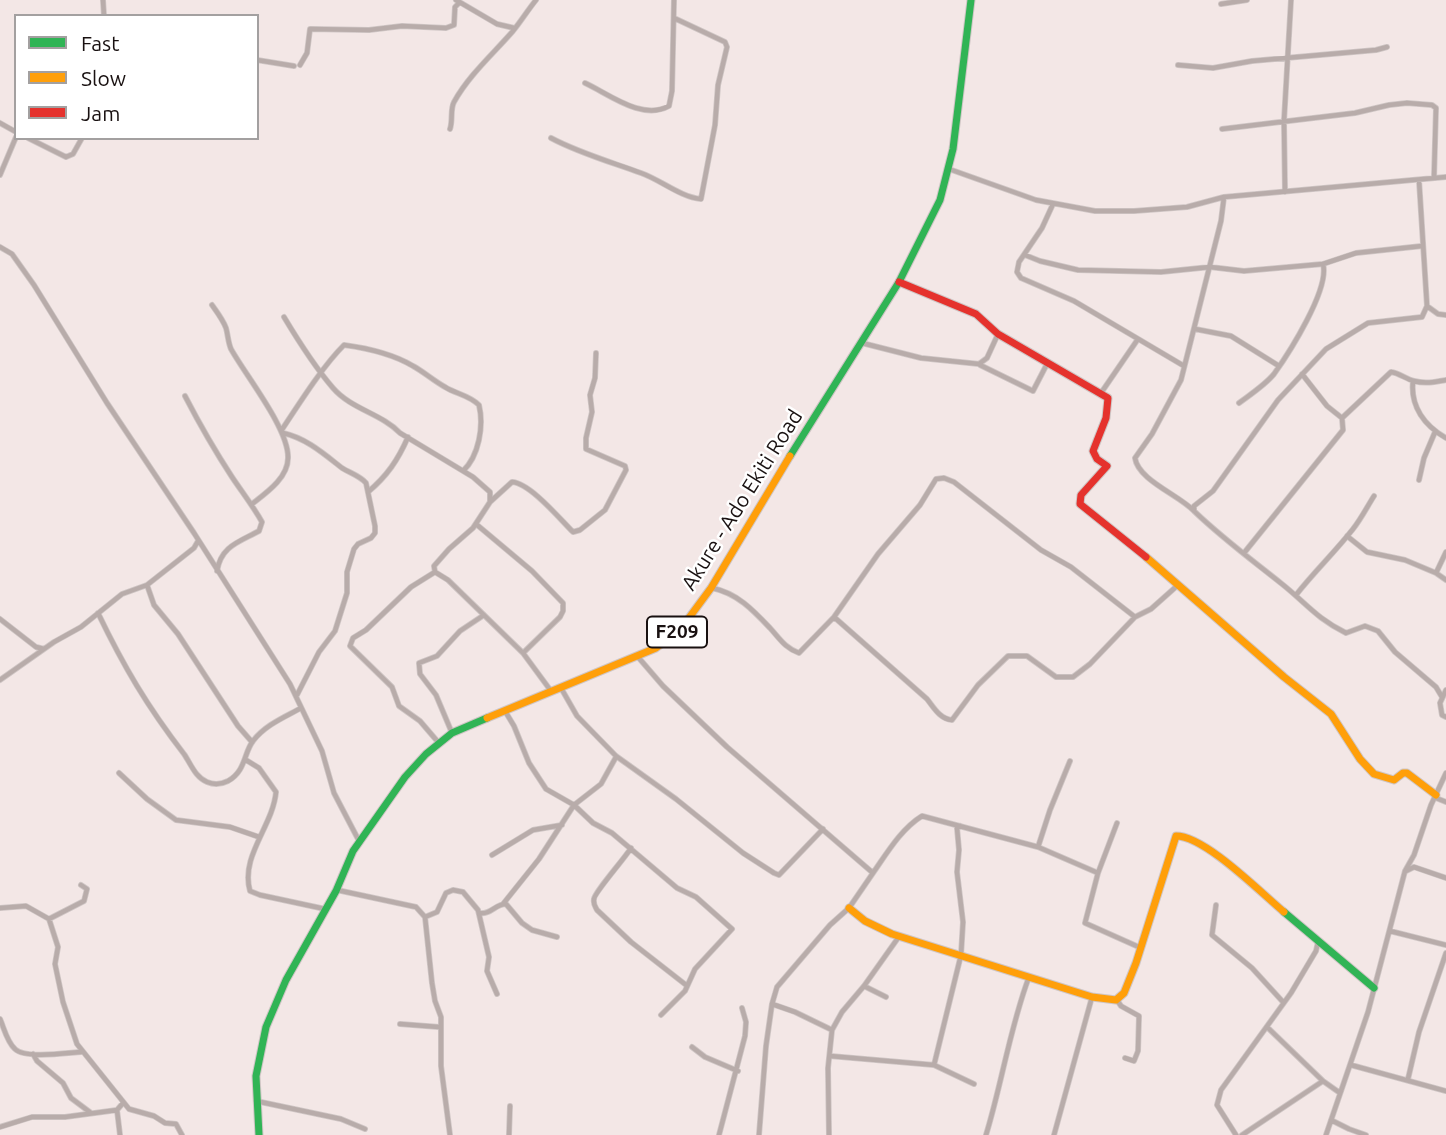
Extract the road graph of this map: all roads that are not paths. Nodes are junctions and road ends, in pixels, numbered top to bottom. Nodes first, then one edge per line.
1 (536, 0) edge
2 (674, 0) edge
3 (971, 0) edge
4 (1247, 0) edge
5 (1292, 0) edge
6 (458, 2) edge
7 (1221, 4) dead end
8 (674, 18) junction
9 (515, 29) junction
10 (1387, 47) dead end
11 (1288, 59) junction
12 (259, 60) edge
13 (1178, 65) dead end
14 (585, 83) dead end
15 (1284, 121) junction
16 (450, 129) dead end
17 (1222, 129) dead end
18 (551, 138) dead end
19 (14, 140) edge
20 (32, 140) edge
21 (81, 140) edge
22 (949, 169) junction
23 (0, 175) edge
24 (1446, 177) edge
25 (1434, 178) junction
26 (1419, 180) junction
27 (1284, 192) junction
28 (1224, 197) junction
29 (1054, 204) junction
30 (1422, 246) junction
31 (0, 247) edge
32 (1025, 255) junction
33 (1323, 264) junction
34 (1210, 267) junction
35 (899, 282) junction
36 (212, 305) dead end
37 (1427, 306) junction
38 (1446, 315) edge
39 (284, 317) dead end
40 (1195, 329) junction
41 (998, 334) junction
42 (1138, 339) junction
43 (860, 343) junction
44 (596, 353) dead end
45 (1048, 362) junction
46 (979, 364) junction
47 (1184, 366) junction
48 (1279, 366) junction
49 (320, 374) junction
50 (1302, 374) junction
51 (1446, 380) edge
52 (1413, 381) junction
53 (1101, 393) junction
54 (185, 396) dead end
55 (1239, 403) dead end
56 (1342, 418) junction
57 (282, 432) junction
58 (1435, 432) junction
59 (408, 437) junction
60 (1446, 438) edge
61 (463, 471) junction
62 (1419, 481) dead end
63 (368, 492) junction
64 (1374, 496) dead end
65 (490, 502) junction
66 (253, 504) junction
67 (1194, 512) junction
68 (475, 524) junction
69 (1347, 536) junction
70 (198, 541) junction
71 (1446, 552) edge
72 (1244, 553) junction
73 (435, 572) junction
74 (217, 573) junction
75 (1436, 573) junction
76 (1446, 580) edge
77 (147, 585) junction
78 (1178, 585) junction
79 (711, 588) junction
80 (1296, 595) junction
81 (98, 613) junction
82 (485, 615) junction
83 (834, 617) junction
84 (1135, 617) junction
85 (0, 619) edge
86 (44, 649) junction
87 (523, 653) junction
88 (637, 657) junction
89 (0, 680) edge
90 (561, 687) junction
91 (1446, 690) edge
92 (551, 691) junction
93 (296, 696) junction
94 (1442, 697) junction
95 (302, 708) junction
96 (504, 710) junction
97 (1446, 717) edge
98 (453, 733) junction
99 (252, 741) junction
100 (438, 742) junction
101 (616, 756) junction
102 (246, 760) junction
103 (1070, 761) dead end
104 (119, 773) dead end
105 (1446, 773) edge
106 (1436, 796) junction
107 (1446, 802) edge
108 (574, 805) junction
109 (1117, 824) dead end
110 (562, 825) junction
111 (960, 826) junction
112 (823, 829) junction
113 (259, 837) junction
114 (358, 839) junction
115 (1038, 847) junction
116 (631, 848) junction
117 (492, 855) dead end
118 (1405, 871) junction
119 (873, 873) junction
120 (1098, 873) junction
121 (1446, 878) edge
122 (82, 885) dead end
123 (337, 890) junction
124 (503, 904) junction
125 (1216, 905) dead end
126 (0, 908) edge
127 (849, 908) junction
128 (326, 909) junction
129 (479, 913) junction
130 (425, 917) junction
131 (49, 919) junction
132 (1390, 931) junction
133 (557, 937) dead end
134 (898, 938) junction
135 (1318, 942) junction
136 (1446, 945) edge
137 (1141, 948) junction
138 (1446, 953) edge
139 (961, 955) junction
140 (1029, 976) junction
141 (686, 985) junction
142 (864, 986) junction
143 (1374, 988) junction
144 (497, 994) dead end
145 (886, 997) dead end
146 (1092, 997) junction
147 (1116, 1000) junction
148 (1283, 1002) junction
149 (772, 1004) junction
150 (742, 1008) dead end
151 (661, 1015) dead end
152 (0, 1019) edge
153 (400, 1024) dead end
154 (439, 1027) junction
155 (1267, 1027) junction
156 (832, 1030) junction
157 (692, 1047) dead end
158 (81, 1052) junction
159 (32, 1053) junction
160 (830, 1056) junction
161 (1125, 1058) dead end
162 (934, 1065) junction
163 (1351, 1065) junction
164 (738, 1071) junction
165 (1408, 1079) junction
166 (1323, 1081) junction
167 (974, 1084) dead end
168 (1446, 1091) edge
169 (1340, 1093) junction
170 (256, 1101) junction
171 (123, 1103) junction
172 (510, 1106) dead end
173 (117, 1110) junction
174 (91, 1113) junction
175 (1331, 1120) junction
176 (0, 1126) edge
177 (365, 1129) dead end
178 (120, 1135) edge
179 (182, 1135) edge
180 (259, 1135) edge
181 (450, 1135) edge
182 (509, 1135) edge
183 (719, 1135) edge
184 (759, 1135) edge
185 (829, 1135) edge
186 (986, 1135) edge
187 (1054, 1135) edge
188 (1236, 1135) edge
189 (1242, 1135) edge
190 (1326, 1135) edge
191 (1366, 1135) edge

1 - 9 street
2 - 8 street
3 - 22 street, Akure - Ado Ekiti Road / F209
4 - 7 street
5 - 11 street
6 - 9 street
6 - 12 street
8 - 14 street
8 - 18 street
9 - 16 street
10 - 11 street
11 - 13 street
11 - 15 street
15 - 17 street
15 - 25 street
15 - 27 street
19 - 23 street
20 - 21 street
22 - 29 street
22 - 35 street, Akure - Ado Ekiti Road / F209
24 - 25 street
25 - 26 street
26 - 27 street
26 - 30 street
27 - 28 street
28 - 29 street
28 - 34 street
29 - 32 street
30 - 33 street
30 - 37 street
31 - 70 street
32 - 34 street
32 - 42 street
33 - 34 street
33 - 48 street
34 - 40 street
35 - 41 street
35 - 43 street, Akure - Ado Ekiti Road / F209
36 - 57 street
37 - 38 street
37 - 50 street
39 - 49 street
40 - 47 street
40 - 48 street
41 - 45 street
41 - 46 street
42 - 47 street
42 - 53 street
43 - 46 street
43 - 79 street, Akure - Ado Ekiti Road / F209
44 - 65 street
45 - 46 street
45 - 53 street
47 - 67 street
48 - 55 street
49 - 57 street
49 - 59 street
49 - 61 street
50 - 56 street
50 - 67 street
51 - 52 street
52 - 56 street
52 - 58 street
53 - 78 street
54 - 66 street
56 - 72 street
57 - 63 street
57 - 66 street
58 - 60 street
58 - 62 street
59 - 61 street
59 - 63 street
61 - 65 street
63 - 93 street
64 - 69 street
65 - 68 street
66 - 74 street
67 - 72 street
68 - 73 street
68 - 87 street
69 - 75 street
69 - 80 street
70 - 74 street
70 - 77 street
71 - 75 street
72 - 80 street
73 - 82 street
73 - 100 street
74 - 93 street
75 - 76 street
77 - 81 street
77 - 99 street
78 - 84 street
78 - 106 street
79 - 83 street
79 - 88 street, Akure - Ado Ekiti Road / F209
80 - 94 street
81 - 86 street
81 - 102 street
82 - 87 street
82 - 98 street
83 - 84 street
83 - 84 street
85 - 86 street
86 - 89 street
87 - 92 street
88 - 90 street, Akure - Ado Ekiti Road / F209
88 - 112 street
90 - 92 street, Akure - Ado Ekiti Road / F209
90 - 101 street
91 - 94 street
92 - 96 street, Akure - Ado Ekiti Road / F209
93 - 95 street
94 - 97 street
95 - 99 street
95 - 114 street
96 - 98 street, Akure - Ado Ekiti Road / F209
96 - 108 street
98 - 100 street, Akure - Ado Ekiti Road / F209
99 - 102 street
100 - 114 street, Akure - Ado Ekiti Road / F209
101 - 108 street
101 - 112 street
102 - 113 street
103 - 115 street
104 - 113 street
105 - 106 street
106 - 107 street
106 - 118 street
108 - 110 street
108 - 116 street
109 - 120 street
110 - 117 street
110 - 124 street
111 - 115 street
111 - 119 street
111 - 139 street
112 - 119 street
113 - 128 street
114 - 123 street, Akure - Ado Ekiti Road / F209
115 - 120 street
116 - 141 street
116 - 141 street
118 - 121 street
118 - 132 street
119 - 127 street
120 - 137 street
122 - 131 street
123 - 128 street, Akure - Ado Ekiti Road / F209
123 - 130 street
124 - 129 street
124 - 133 street
125 - 148 street
126 - 131 street
127 - 134 street
127 - 149 street
128 - 170 street, Akure - Ado Ekiti Road / F209
129 - 130 street
129 - 144 street
130 - 154 street
131 - 158 street
132 - 136 street
132 - 143 street
134 - 139 street
134 - 142 street
135 - 137 street
135 - 143 street
135 - 148 street
137 - 147 street
138 - 165 street
139 - 140 street
139 - 162 street
140 - 146 street
140 - 186 street
141 - 151 street
142 - 145 street
142 - 156 street
143 - 163 street
146 - 147 street
146 - 187 street
147 - 161 street
148 - 155 street
149 - 156 street
149 - 184 street
150 - 164 street
152 - 159 street
153 - 154 street
154 - 181 street
155 - 166 street
155 - 188 street
156 - 160 street
157 - 164 street
158 - 159 street
158 - 171 street
159 - 174 street
160 - 162 street
160 - 185 street
162 - 167 street
163 - 165 street
163 - 169 street
164 - 183 street
165 - 168 street
166 - 169 street
166 - 189 street
169 - 175 street
170 - 177 street
170 - 180 street, Akure - Ado Ekiti Road / F209
171 - 173 street
171 - 179 street
172 - 182 street
173 - 174 street
173 - 178 street
174 - 176 street
175 - 190 street
175 - 191 street

